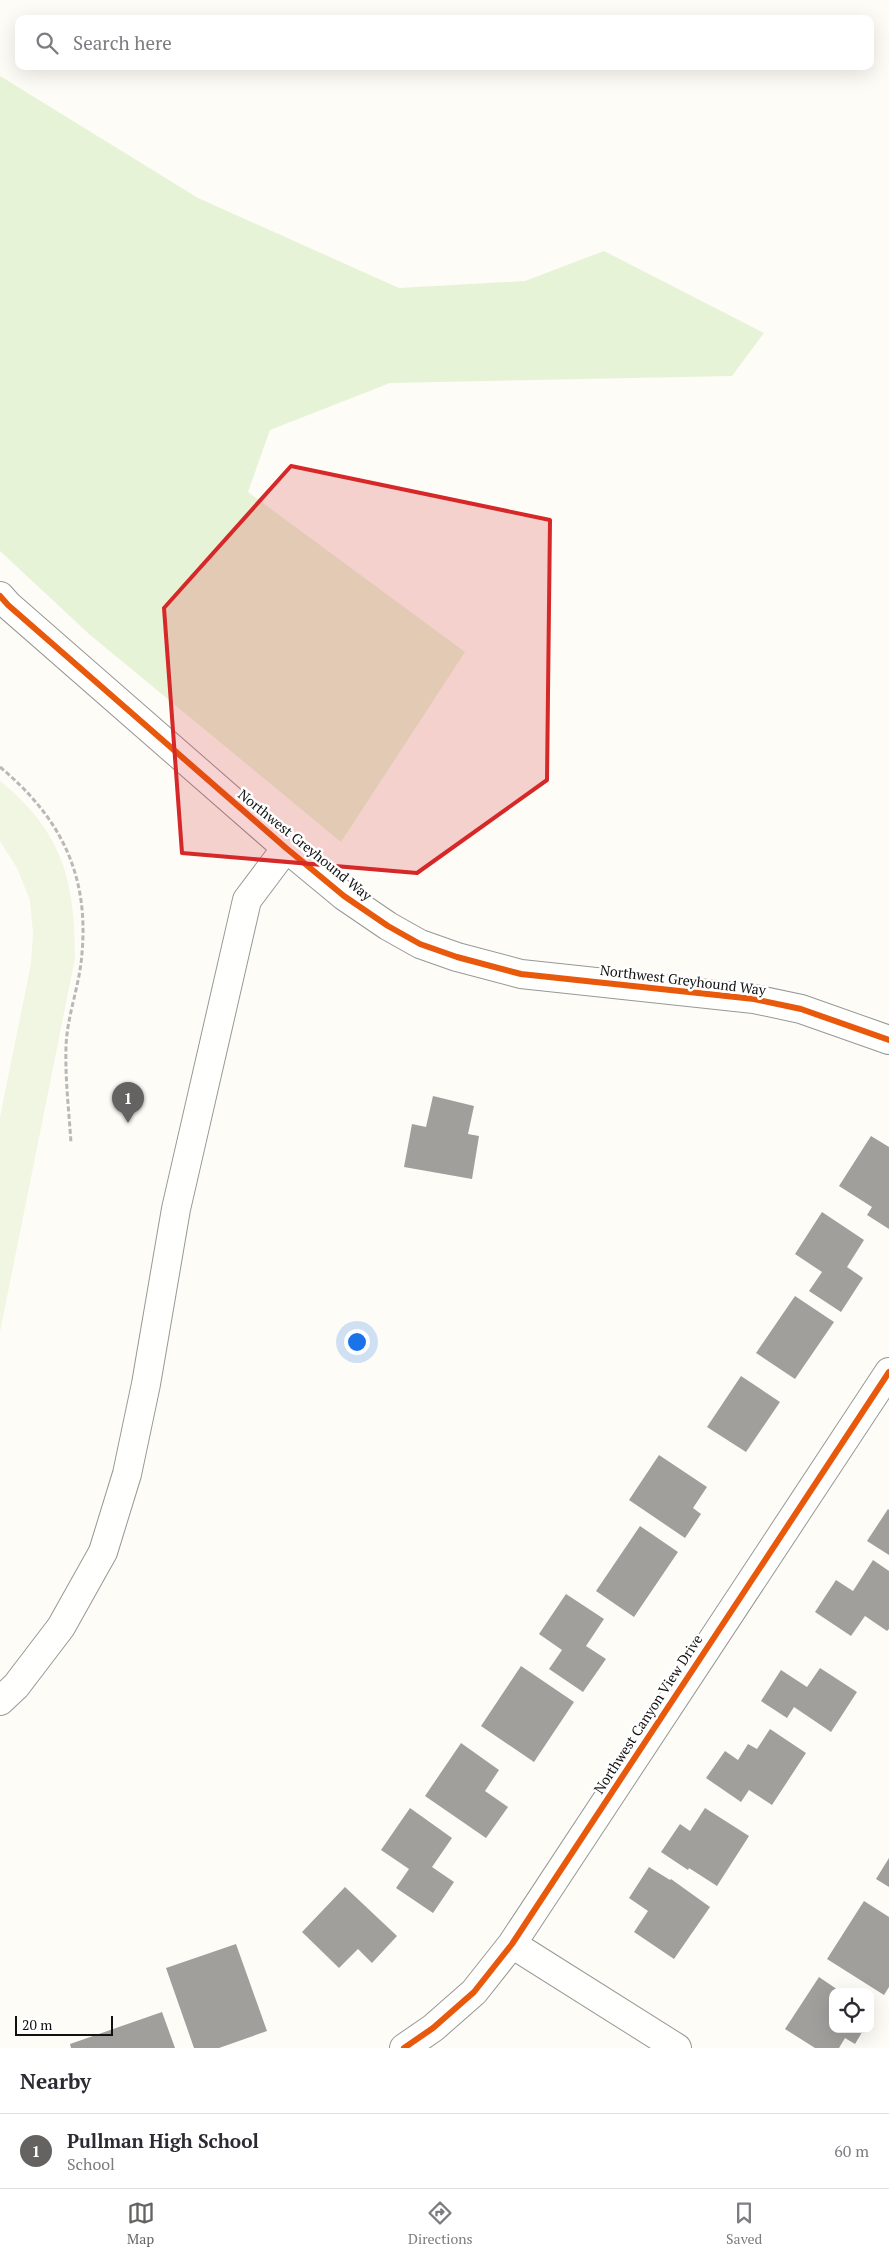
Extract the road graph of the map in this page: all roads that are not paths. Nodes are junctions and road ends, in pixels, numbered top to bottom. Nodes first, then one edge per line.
1 (0, 596) edge
2 (286, 848) junction
3 (889, 1040) edge
4 (889, 1372) edge
5 (0, 1701) edge
6 (512, 1944) junction
7 (404, 2048) edge
8 (677, 2048) edge

1 - 2 street, Northwest Greyhound Way
2 - 3 street, Northwest Greyhound Way
2 - 5 street
4 - 6 street, Northwest Canyon View Drive
6 - 7 street, Northwest Canyon View Drive
6 - 8 street

